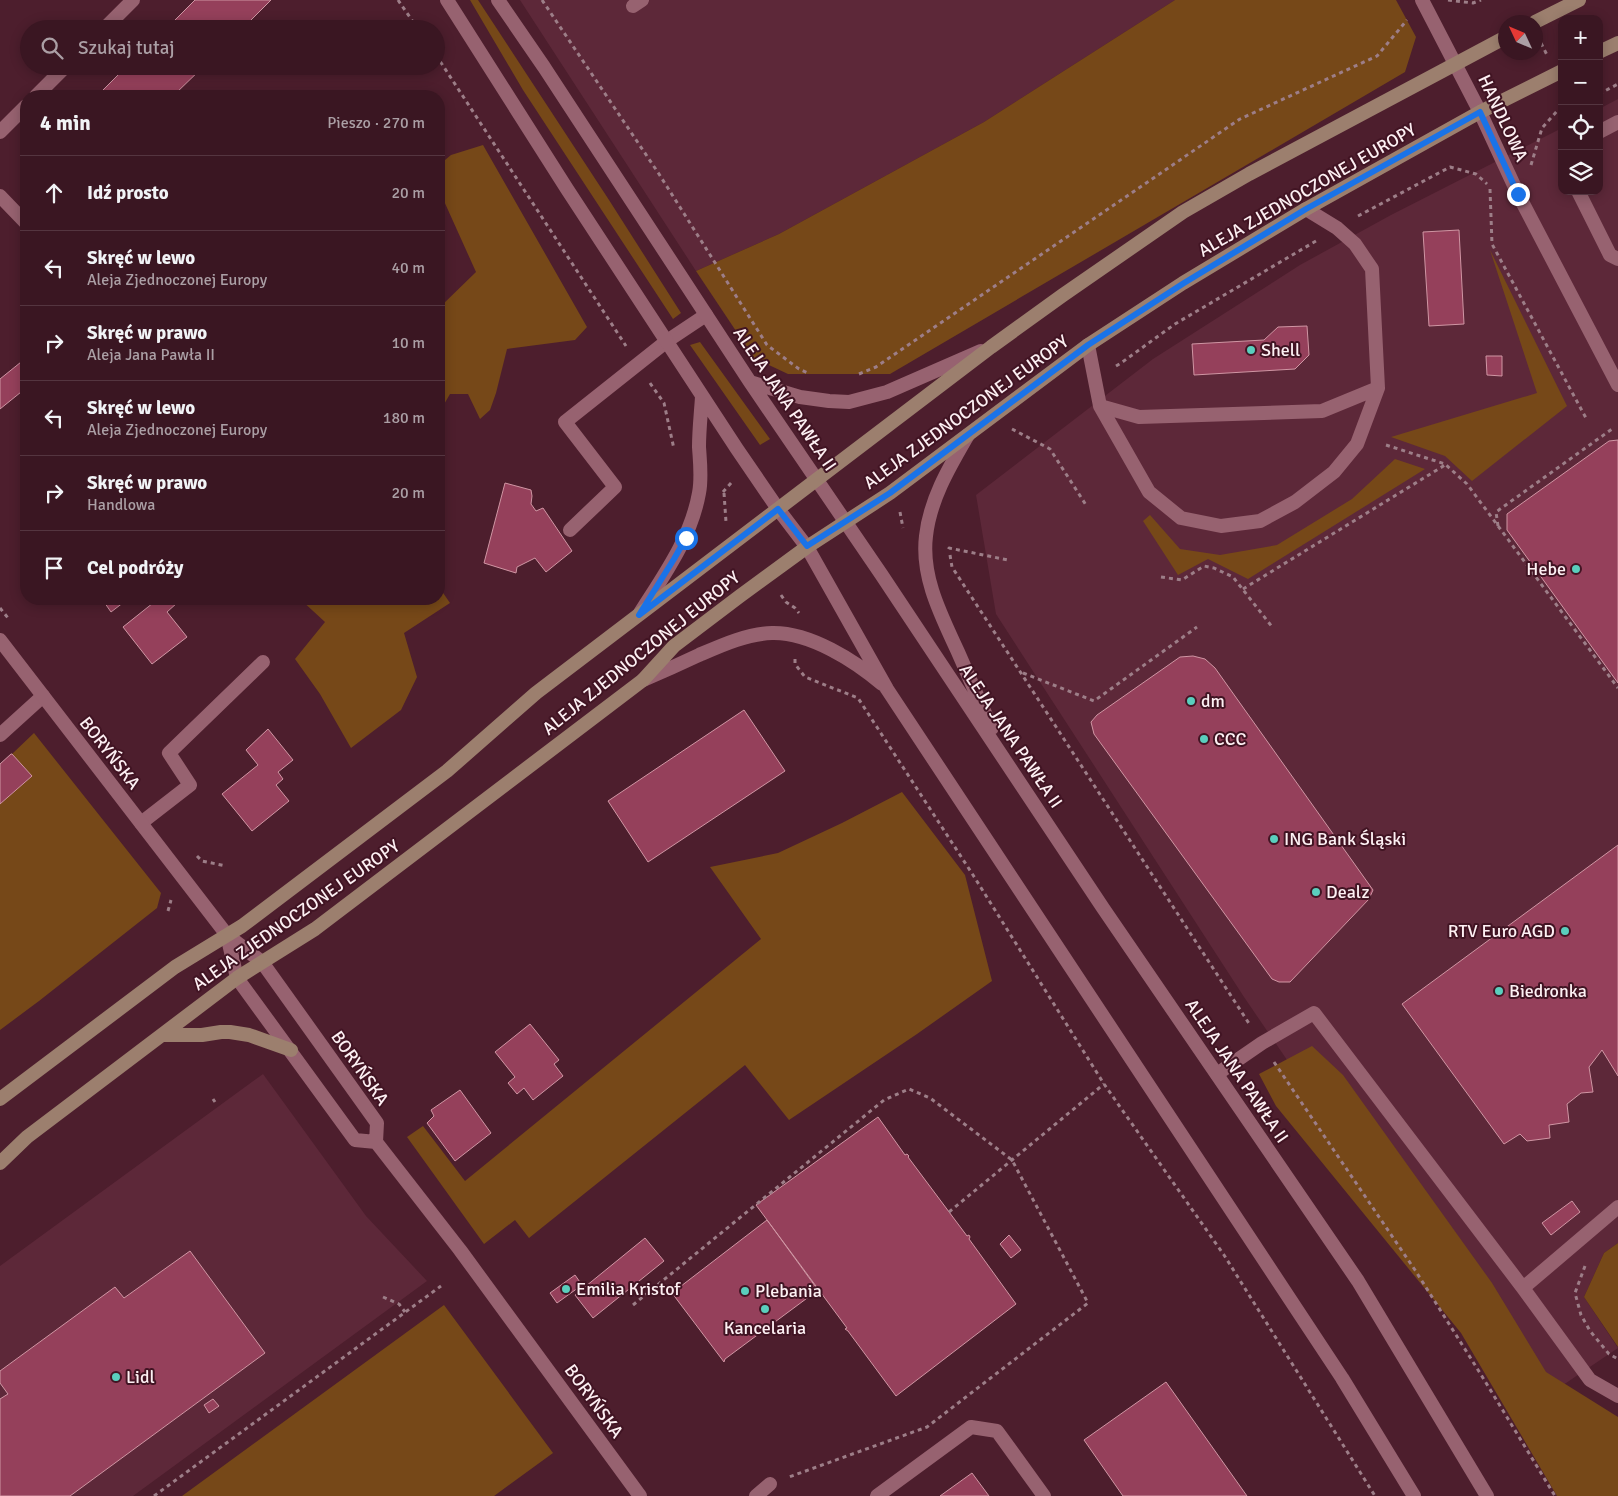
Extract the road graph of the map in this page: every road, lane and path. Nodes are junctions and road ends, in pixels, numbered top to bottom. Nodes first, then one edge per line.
1 (133, 0) edge
2 (398, 0) edge
3 (447, 0) edge
4 (498, 0) edge
5 (542, 0) edge
6 (1422, 0) edge
7 (1448, 0) edge
8 (1481, 0) edge
9 (1579, 0) edge
10 (1409, 18) dead end
11 (1543, 18) edge
12 (113, 20) edge
13 (412, 20) edge
14 (1498, 42) edge
15 (1618, 43) edge
16 (1603, 50) edge
17 (1456, 63) junction
18 (445, 69) edge
19 (1558, 73) edge
20 (57, 75) edge
21 (1618, 84) edge
22 (42, 90) edge
23 (1603, 92) edge
24 (1558, 110) edge
25 (20, 112) edge
26 (1480, 112) junction
27 (1617, 124) edge
28 (1603, 130) edge
29 (0, 132) edge
30 (1531, 165) dead end
31 (1580, 195) edge
32 (0, 196) edge
33 (1306, 209) junction
34 (20, 217) edge
35 (1337, 228) junction
36 (1618, 259) edge
37 (706, 315) junction
38 (667, 341) junction
39 (1088, 345) junction
40 (991, 347) junction
41 (638, 364) junction
42 (858, 374) dead end
43 (1094, 375) junction
44 (815, 376) dead end
45 (750, 382) junction
46 (1618, 385) edge
47 (1378, 388) junction
48 (702, 397) junction
49 (1100, 406) junction
50 (1587, 420) dead end
51 (1018, 422) dead end
52 (1612, 429) dead end
53 (969, 433) junction
54 (1386, 445) dead end
55 (675, 457) dead end
56 (1445, 464) junction
57 (817, 480) junction
58 (1086, 505) dead end
59 (778, 509) junction
60 (846, 522) junction
61 (1498, 527) junction
62 (570, 530) dead end
63 (949, 540) dead end
64 (807, 546) junction
65 (949, 548) junction
66 (925, 551) junction
67 (1008, 560) dead end
68 (1161, 577) dead end
69 (1244, 590) junction
70 (784, 599) dead end
71 (639, 615) junction
72 (799, 616) dead end
73 (1197, 627) dead end
74 (1273, 628) dead end
75 (0, 640) edge
76 (795, 654) dead end
77 (263, 662) dead end
78 (1023, 673) junction
79 (643, 680) junction
80 (1618, 688) edge
81 (887, 689) junction
82 (43, 696) junction
83 (0, 735) edge
84 (1007, 763) junction
85 (141, 822) junction
86 (227, 936) junction
87 (262, 962) junction
88 (237, 978) junction
89 (162, 1035) junction
90 (1262, 1043) junction
91 (291, 1050) junction
92 (1217, 1074) junction
93 (1104, 1084) junction
94 (0, 1099) edge
95 (376, 1142) junction
96 (1012, 1160) junction
97 (0, 1163) edge
98 (1618, 1207) edge
99 (949, 1212) dead end
100 (1588, 1261) dead end
101 (441, 1286) dead end
102 (1523, 1288) junction
103 (383, 1297) dead end
104 (634, 1305) dead end
105 (405, 1312) junction
106 (1618, 1359) edge
107 (1618, 1396) edge
108 (770, 1484) joint
109 (154, 1496) edge
110 (640, 1496) edge
111 (756, 1496) edge
112 (877, 1496) edge
113 (1044, 1496) edge
114 (1375, 1496) edge
115 (1414, 1496) edge
116 (1487, 1496) edge
117 (1555, 1496) edge

1 - 12 street
2 - 13 path
3 - 38 street
4 - 37 street, ALEJA JANA PAWŁA II
5 - 44 path
6 - 17 street, HANDLOWA
7 - 8 path
9 - 11 main road
10 - 42 path
14 - 17 main road, ALEJA ZJEDNOCZONEJ EUROPY
15 - 16 main road
17 - 26 street, HANDLOWA
17 - 40 main road, ALEJA ZJEDNOCZONEJ EUROPY
18 - 41 path
19 - 26 main road, ALEJA ZJEDNOCZONEJ EUROPY
20 - 22 street
21 - 23 path
24 - 30 path
25 - 29 street
26 - 33 main road, ALEJA ZJEDNOCZONEJ EUROPY
26 - 46 street, HANDLOWA
27 - 28 street
31 - 36 street
32 - 34 street
33 - 35 street
33 - 39 main road, ALEJA ZJEDNOCZONEJ EUROPY
35 - 43 path
35 - 47 street
35 - 50 path
37 - 38 street
37 - 45 street, ALEJA JANA PAWŁA II
38 - 41 street
38 - 48 street
39 - 43 street
39 - 53 main road, ALEJA ZJEDNOCZONEJ EUROPY
40 - 45 street
40 - 57 main road, ALEJA ZJEDNOCZONEJ EUROPY
41 - 55 path
41 - 62 street
43 - 49 street
45 - 57 street, ALEJA JANA PAWŁA II
47 - 49 street
47 - 49 street
48 - 59 street
48 - 71 street
51 - 58 path
52 - 61 path
53 - 60 main road, ALEJA ZJEDNOCZONEJ EUROPY
53 - 66 street
54 - 56 path
56 - 61 path
56 - 69 path
57 - 59 main road, ALEJA ZJEDNOCZONEJ EUROPY
57 - 60 street, ALEJA JANA PAWŁA II
59 - 64 street
59 - 71 main road, ALEJA ZJEDNOCZONEJ EUROPY
60 - 64 main road, ALEJA ZJEDNOCZONEJ EUROPY
60 - 84 street, ALEJA JANA PAWŁA II
61 - 80 path
63 - 65 path
64 - 79 main road, ALEJA ZJEDNOCZONEJ EUROPY
64 - 81 street
65 - 66 path
65 - 67 path
65 - 78 path
66 - 84 street
68 - 69 path
69 - 74 path
70 - 72 path
71 - 86 main road, ALEJA ZJEDNOCZONEJ EUROPY
73 - 78 path
75 - 82 street, BORYŃSKA
76 - 93 path
77 - 85 street
78 - 90 path
79 - 81 street
79 - 87 main road, ALEJA ZJEDNOCZONEJ EUROPY
81 - 115 street
82 - 83 street
82 - 85 street, BORYŃSKA
84 - 92 street, ALEJA JANA PAWŁA II
85 - 86 street, BORYŃSKA
86 - 87 street, BORYŃSKA
86 - 88 street, BORYŃSKA
86 - 94 main road, ALEJA ZJEDNOCZONEJ EUROPY
87 - 88 main road, ALEJA ZJEDNOCZONEJ EUROPY
87 - 95 street, BORYŃSKA
88 - 89 main road, ALEJA ZJEDNOCZONEJ EUROPY
88 - 91 street, BORYŃSKA
89 - 91 main road
89 - 97 main road, ALEJA ZJEDNOCZONEJ EUROPY
90 - 92 street
90 - 102 street
90 - 117 path
91 - 95 street, BORYŃSKA
92 - 116 street, ALEJA JANA PAWŁA II
93 - 96 path
93 - 114 path
95 - 110 street, BORYŃSKA
96 - 99 path
96 - 104 path
96 - 108 path
98 - 102 street
100 - 106 path
101 - 105 path
102 - 107 street
103 - 105 path
105 - 109 path
108 - 111 street
112 - 113 street

